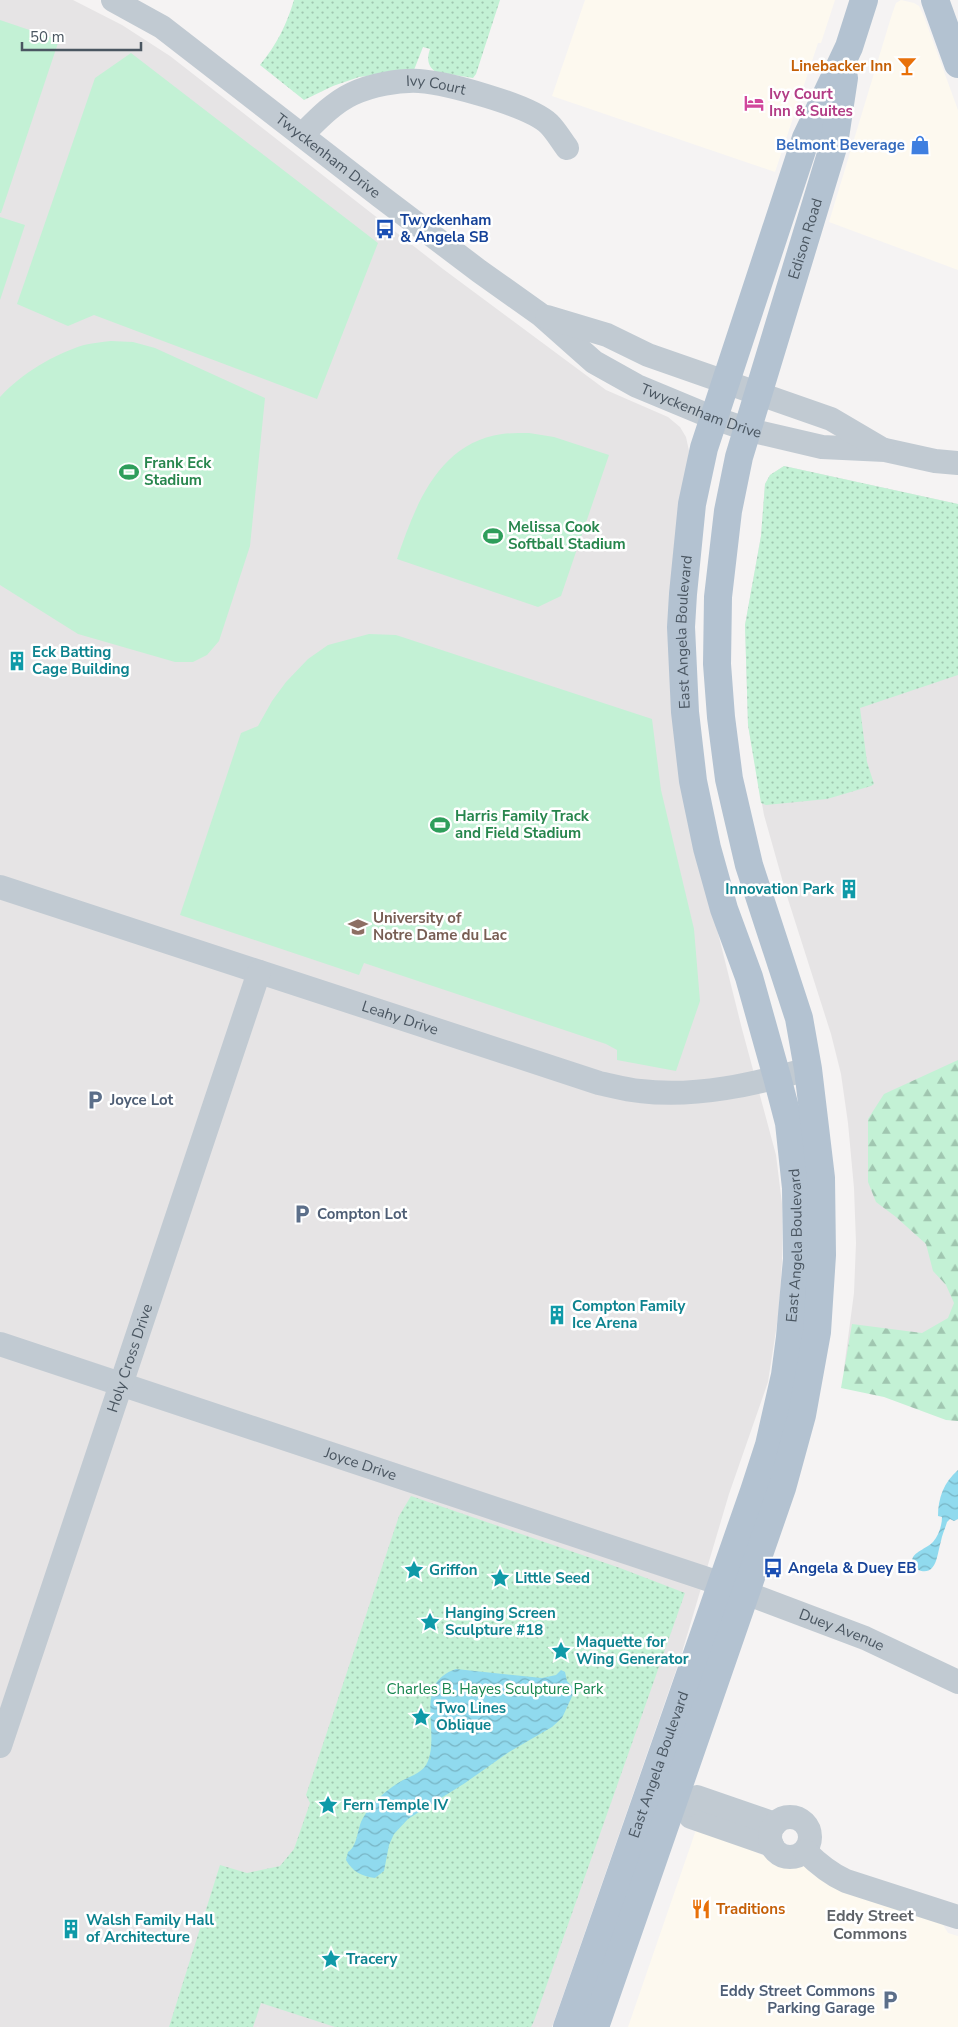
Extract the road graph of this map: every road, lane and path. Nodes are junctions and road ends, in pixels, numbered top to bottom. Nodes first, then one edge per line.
1 (113, 0) edge
2 (935, 0) edge
3 (865, 2) edge
4 (849, 47) junction
5 (958, 64) edge
6 (302, 135) junction
7 (567, 148) dead end
8 (540, 315) junction
9 (726, 382) junction
10 (759, 394) junction
11 (714, 418) junction
12 (749, 430) junction
13 (885, 450) junction
14 (958, 463) edge
15 (0, 887) edge
16 (259, 972) junction
17 (808, 1069) junction
18 (777, 1077) junction
19 (0, 1344) edge
20 (121, 1383) junction
21 (734, 1589) junction
22 (958, 1682) edge
23 (0, 1746) edge
24 (681, 1803) junction
25 (773, 1834) junction
26 (805, 1851) junction
27 (958, 1917) edge
28 (567, 2027) edge
29 (595, 2027) edge

1 - 6 street, Twyckenham Drive
2 - 5 main road
3 - 4 main road, Edison Road
4 - 9 main road, Edison Road
4 - 10 main road, Edison Road
6 - 7 street, Ivy Court
6 - 8 street, Twyckenham Drive
8 - 9 street, Twyckenham Drive
8 - 11 street, Twyckenham Drive
9 - 10 street, Twyckenham Drive
9 - 11 main road, Edison Road
10 - 12 main road, Edison Road
10 - 13 street, Twyckenham Drive
11 - 12 street, Twyckenham Drive
11 - 18 main road, East Angela Boulevard
12 - 13 street, Twyckenham Drive
12 - 17 main road, East Angela Boulevard
13 - 14 street, Twyckenham Drive
15 - 16 street, Leahy Drive
16 - 18 street, Leahy Drive
16 - 20 street, Holy Cross Drive
17 - 18 street, Leahy Drive
17 - 21 main road, East Angela Boulevard
18 - 21 main road, East Angela Boulevard
19 - 20 street, Joyce Drive
20 - 21 street, Joyce Drive
20 - 23 street, Holy Cross Drive
21 - 22 street, Duey Avenue
21 - 24 main road, East Angela Boulevard
21 - 28 main road, East Angela Boulevard
24 - 25 street
24 - 29 main road, East Angela Boulevard
25 - 26 street
25 - 26 street
26 - 27 street

